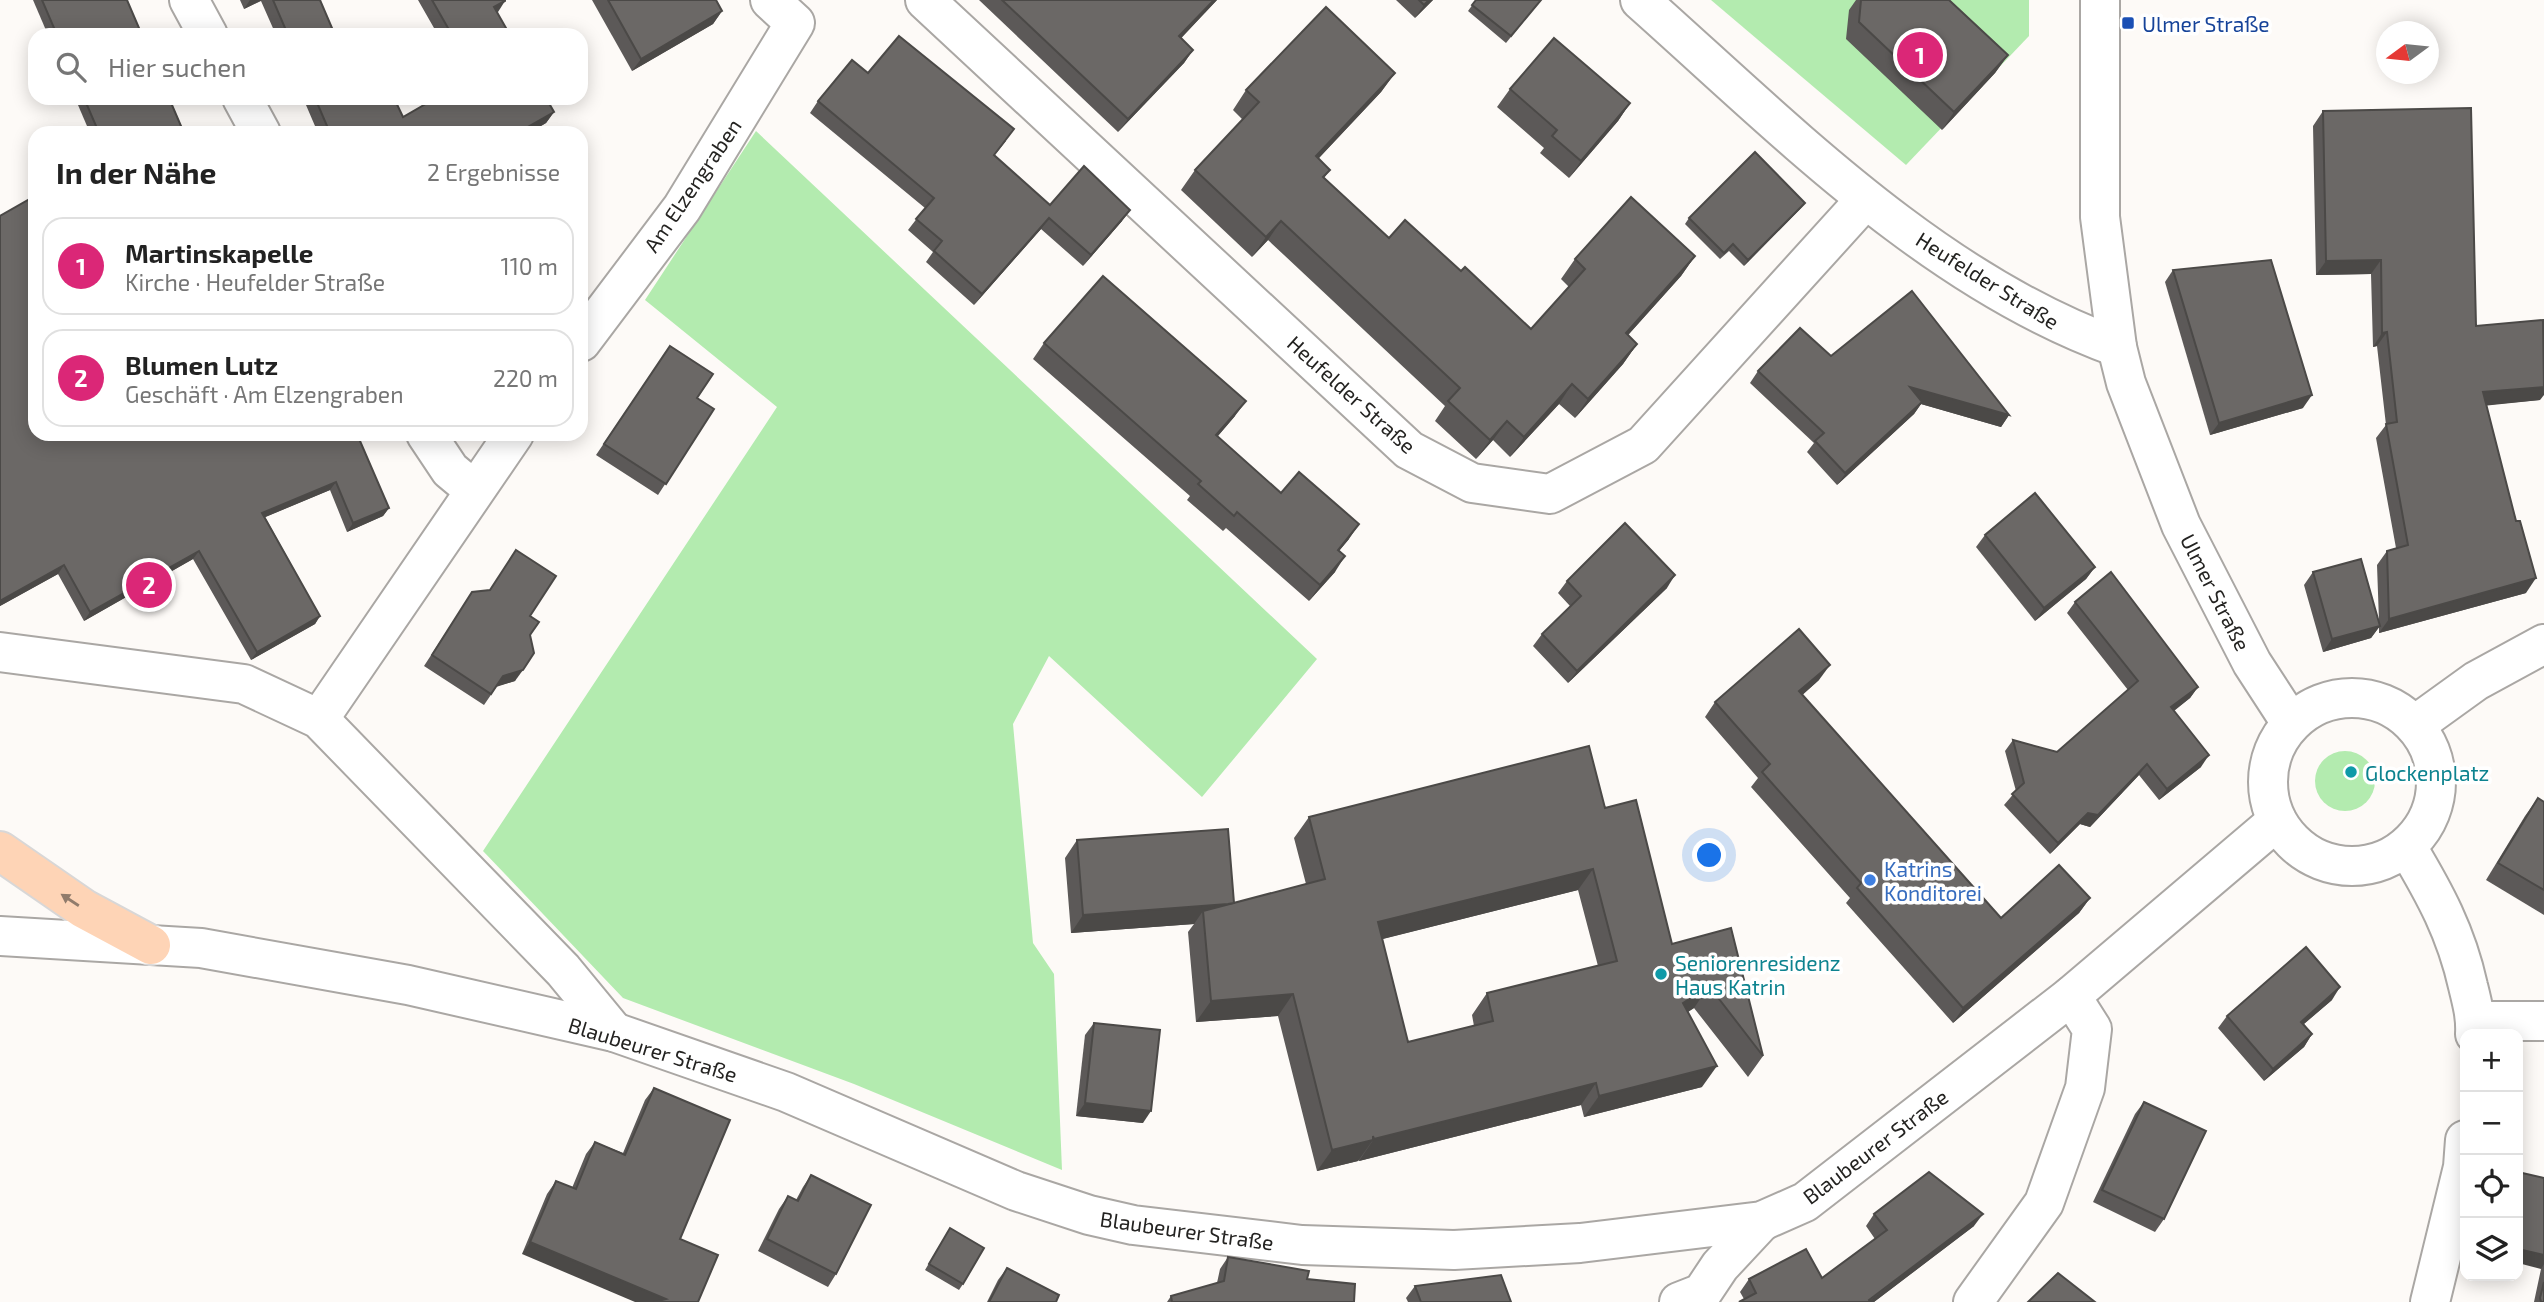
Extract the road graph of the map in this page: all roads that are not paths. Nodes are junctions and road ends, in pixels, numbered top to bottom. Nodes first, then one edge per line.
1 (189, 0) edge
2 (925, 0) edge
3 (1640, 0) edge
4 (2100, 0) edge
5 (792, 8) edge
6 (204, 28) edge
7 (246, 105) edge
8 (257, 126) edge
9 (1865, 200) junction
10 (588, 333) edge
11 (2117, 347) junction
12 (431, 441) edge
13 (509, 441) edge
14 (474, 490) junction
15 (2544, 644) edge
16 (0, 652) edge
17 (319, 719) junction
18 (2291, 723) junction
19 (2415, 725) junction
20 (2277, 821) junction
21 (2407, 847) junction
22 (0, 852) edge
23 (0, 936) edge
24 (151, 945) junction
25 (2071, 996) junction
26 (2544, 1021) edge
27 (2475, 1028) edge
28 (614, 1032) junction
29 (2464, 1155) edge
30 (1762, 1221) junction
31 (1679, 1302) edge
32 (1973, 1302) edge
33 (2430, 1302) edge

1 - 6 street
2 - 9 street, Heufelder Straße
3 - 9 street, Heufelder Straße
4 - 11 street, Ulmer Straße
5 - 10 street, Am Elzengraben
7 - 8 street
9 - 11 street, Heufelder Straße
11 - 18 street, Ulmer Straße
12 - 14 street
13 - 14 street
14 - 17 street
15 - 19 street
16 - 17 street
17 - 28 street
18 - 19 street
18 - 20 street
19 - 21 street
20 - 21 street
20 - 25 street, Blaubeurer Straße
21 - 27 street
24 -> 22 main road
23 - 24 street, Blaubeurer Straße
24 - 28 street, Blaubeurer Straße
25 - 30 street, Blaubeurer Straße
25 - 32 street
26 - 27 street
28 - 30 street, Blaubeurer Straße
29 - 33 street
30 - 31 street

